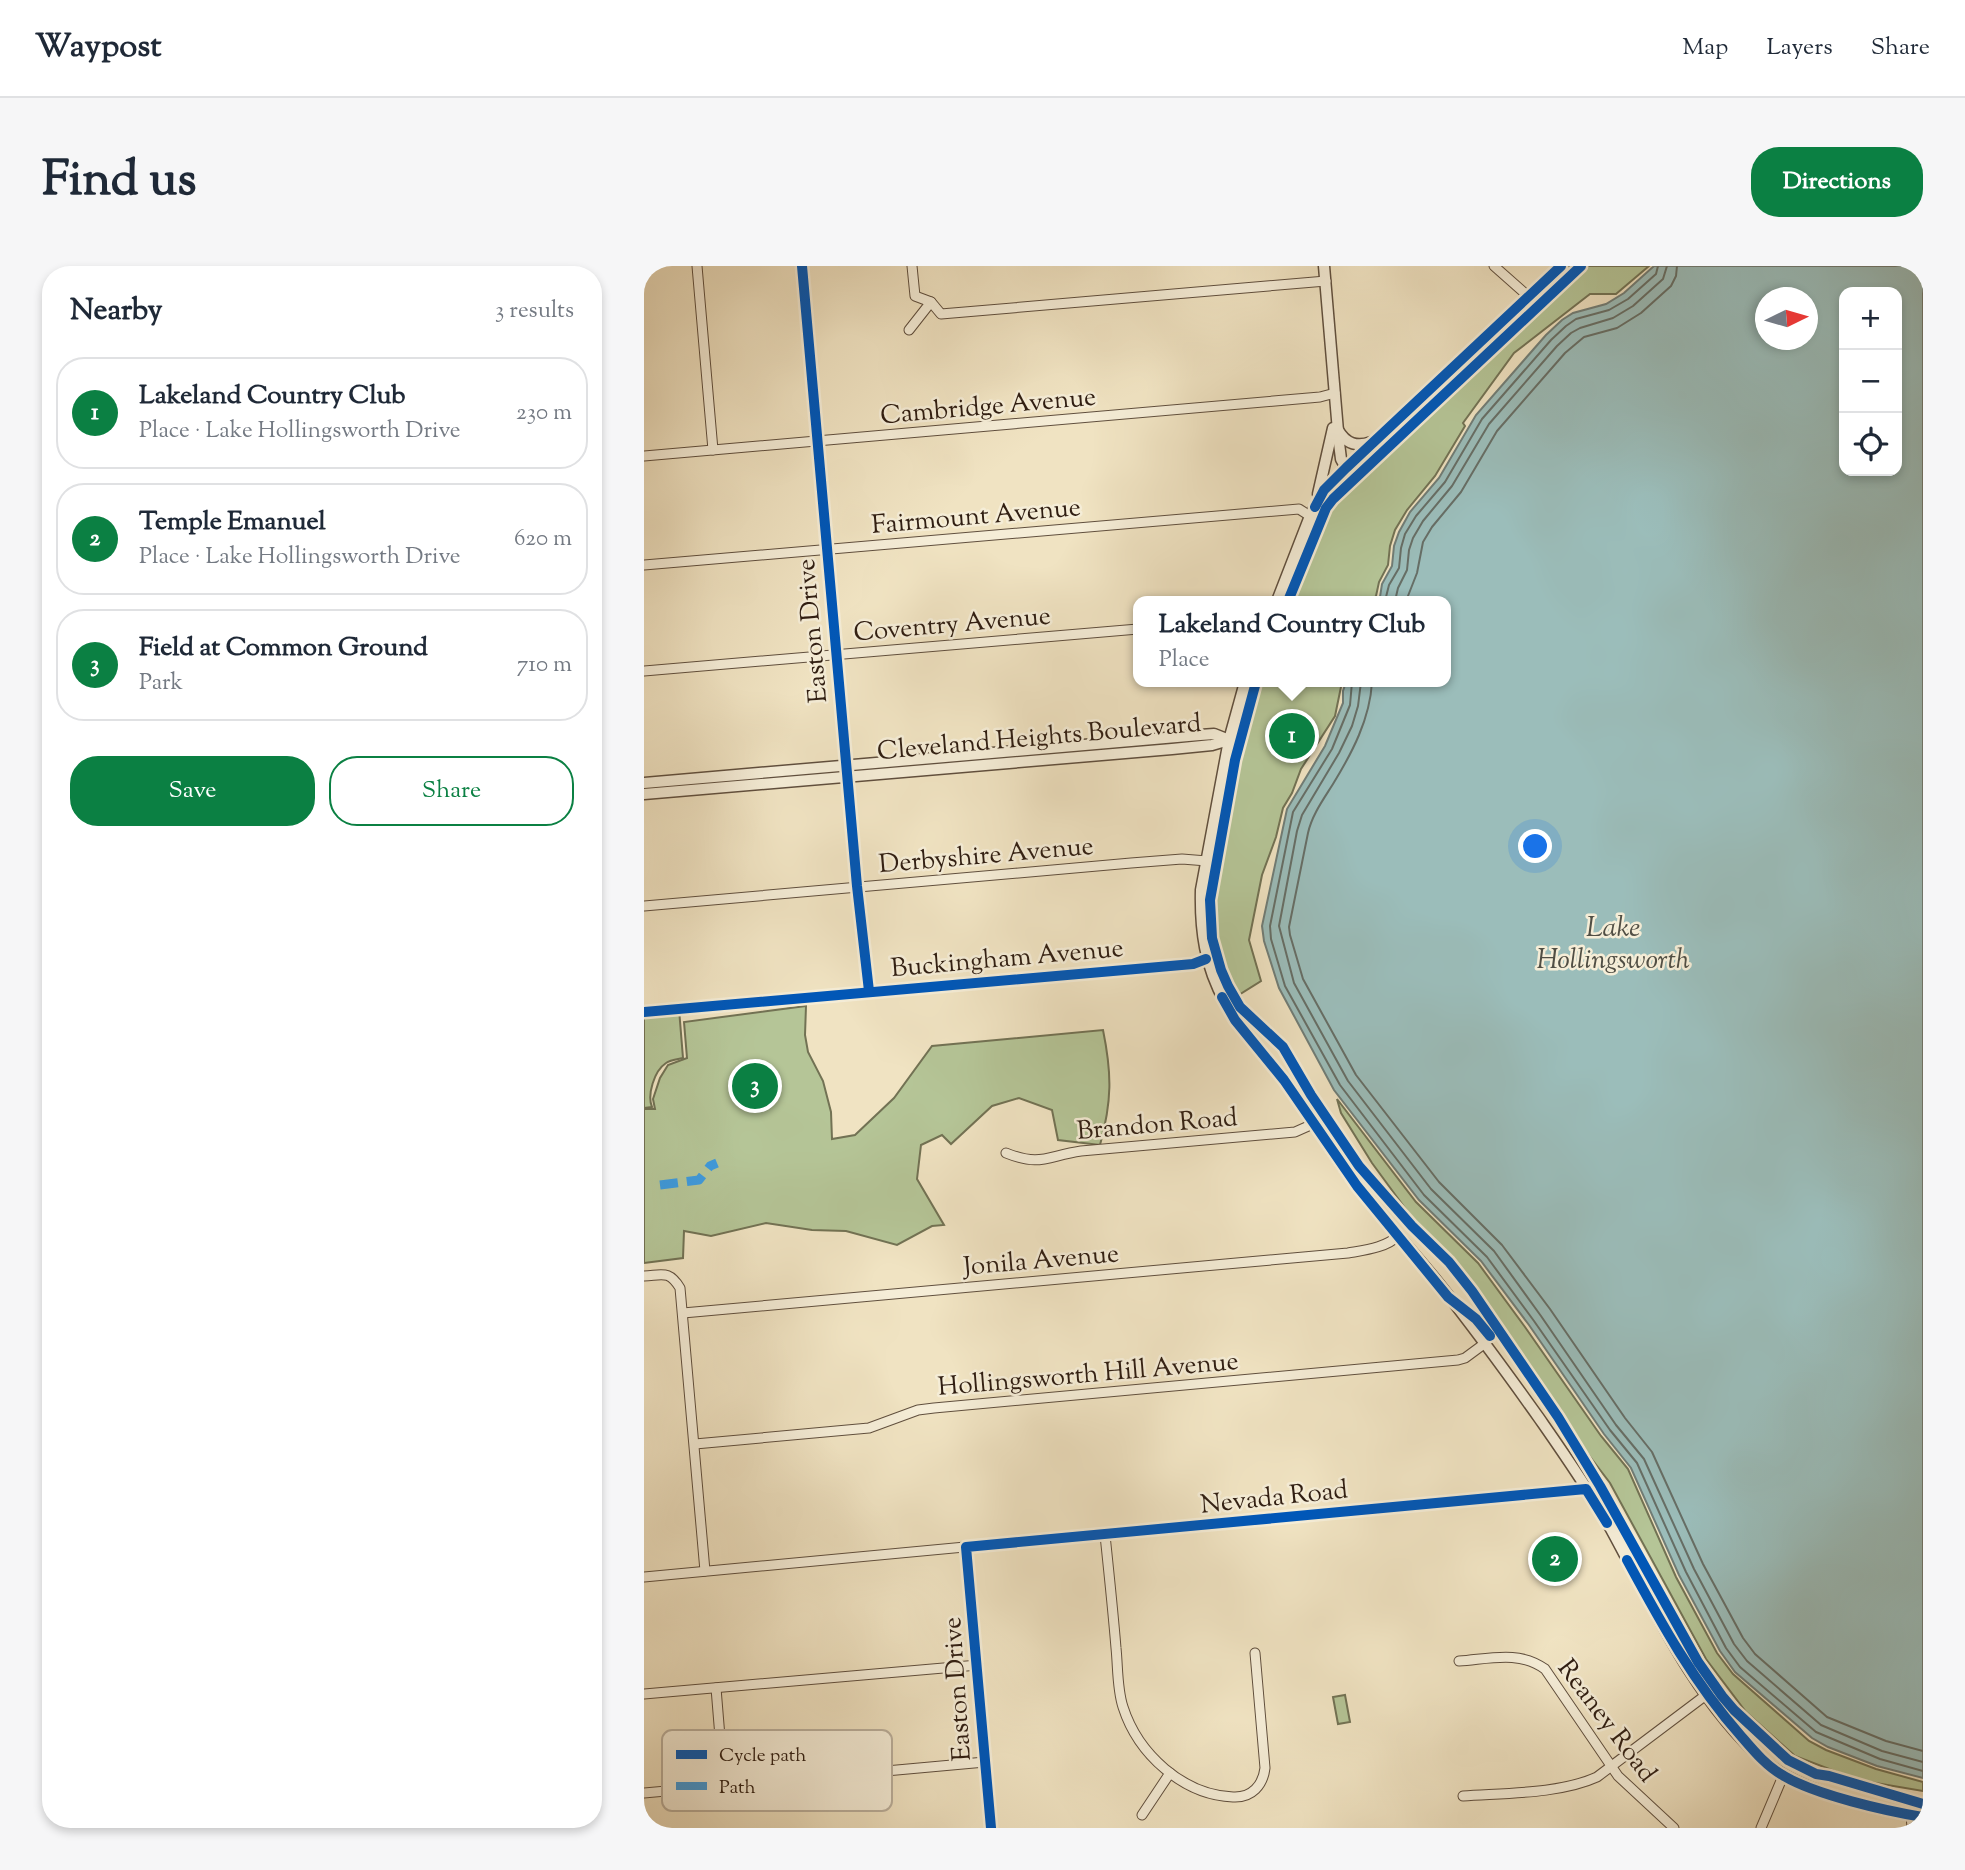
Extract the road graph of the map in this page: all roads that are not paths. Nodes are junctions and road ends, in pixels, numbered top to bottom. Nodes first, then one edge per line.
1 (698, 266) edge
2 (803, 266) edge
3 (912, 266) edge
4 (1324, 266) edge
5 (1494, 266) edge
6 (1561, 266) edge
7 (1326, 281) junction
8 (1529, 297) junction
9 (931, 302) junction
10 (909, 330) dead end
11 (1335, 393) junction
12 (1337, 415) junction
13 (1338, 429) junction
14 (818, 441) junction
15 (1374, 441) junction
16 (713, 450) junction
17 (644, 456) edge
18 (1346, 468) junction
19 (1311, 514) junction
20 (827, 549) junction
21 (644, 565) edge
22 (1278, 596) edge
23 (1133, 629) edge
24 (836, 654) junction
25 (644, 671) edge
26 (1244, 687) edge
27 (1229, 740) junction
28 (847, 771) junction
29 (644, 783) edge
30 (644, 794) edge
31 (1207, 861) junction
32 (857, 886) junction
33 (644, 906) edge
34 (1206, 959) junction
35 (869, 991) junction
36 (644, 1012) edge
37 (1313, 1124) junction
38 (1006, 1153) dead end
39 (1399, 1236) junction
40 (644, 1276) edge
41 (683, 1313) junction
42 (1484, 1344) junction
43 (695, 1444) junction
44 (1586, 1489) junction
45 (1105, 1535) junction
46 (966, 1547) junction
47 (705, 1571) junction
48 (644, 1577) edge
49 (1255, 1653) dead end
50 (1459, 1661) dead end
51 (978, 1665) junction
52 (716, 1688) junction
53 (644, 1694) edge
54 (1706, 1695) junction
55 (719, 1730) edge
56 (985, 1762) junction
57 (1610, 1766) junction
58 (892, 1771) edge
59 (1170, 1773) junction
60 (1783, 1776) junction
61 (662, 1791) edge
62 (644, 1793) edge
63 (1463, 1796) dead end
64 (1142, 1815) dead end
65 (1917, 1816) edge
66 (991, 1828) edge
67 (1674, 1828) edge
68 (1761, 1828) edge
69 (1912, 1828) edge

1 - 16 street
2 - 14 street, Easton Drive
3 - 9 street
4 - 7 street
5 - 8 street
6 - 8 street
7 - 9 street
7 - 11 street
8 - 15 street
9 - 10 street
11 - 12 street
11 - 14 street, Cambridge Avenue
12 - 13 street
12 - 19 street
13 - 15 street
13 - 18 street
14 - 16 street, Cambridge Avenue
14 - 20 street, Easton Drive
15 - 18 street
16 - 17 street, Cambridge Avenue
18 - 19 street
19 - 20 street, Fairmount Avenue
19 - 22 street
20 - 21 street, Fairmount Avenue
20 - 24 street, Easton Drive
23 - 24 street, Coventry Avenue
24 - 25 street, Coventry Avenue
24 - 28 street, Easton Drive
26 - 27 street
27 - 28 street, Cleveland Heights Boulevard
27 - 31 street
28 - 29 street, Cleveland Heights Boulevard
28 - 30 street, Cleveland Heights Boulevard
28 - 32 street, Easton Drive
31 - 32 street, Derbyshire Avenue
31 - 34 street
32 - 33 street, Derbyshire Avenue
32 - 35 street, Easton Drive
34 - 35 street, Buckingham Avenue
34 - 37 street
35 - 36 street, Buckingham Avenue
37 - 38 street, Brandon Road
37 - 39 street
39 - 41 street, Jonila Avenue
39 - 42 street
40 - 41 street
41 - 43 street
42 - 43 street, Hollingsworth Hill Avenue
42 - 44 street
43 - 47 street
44 - 45 street, Nevada Road
44 - 54 street
45 - 46 street, Nevada Road
45 - 59 street
46 - 47 street, Nevada Road
46 - 51 street, Easton Drive
47 - 48 street, Nevada Road
49 - 59 street
50 - 57 street, Reaney Road
51 - 52 street
51 - 56 street, Easton Drive
52 - 53 street
52 - 55 street
54 - 57 street
54 - 60 street
56 - 58 street
56 - 66 street, Easton Drive
57 - 63 street
57 - 67 street, Reaney Road
59 - 64 street
60 - 65 street
60 - 68 street
61 - 62 street
65 - 69 street

